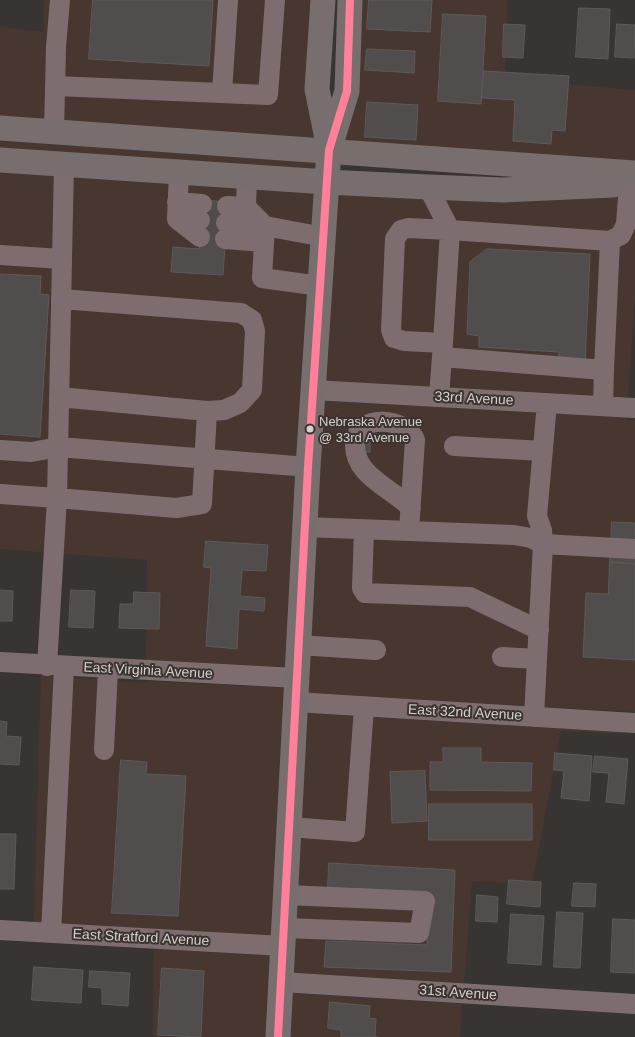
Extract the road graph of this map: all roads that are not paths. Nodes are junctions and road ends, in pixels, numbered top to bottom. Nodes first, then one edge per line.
1 (60, 0) edge
2 (228, 0) edge
3 (275, 0) edge
4 (323, 0) edge
5 (350, 0) edge
6 (55, 86) junction
7 (222, 93) junction
8 (0, 128) edge
9 (54, 132) junction
10 (329, 150) junction
11 (0, 160) edge
12 (64, 164) junction
13 (179, 172) junction
14 (247, 177) junction
15 (633, 181) edge
16 (327, 182) junction
17 (428, 187) junction
18 (177, 210) junction
19 (450, 230) junction
20 (265, 234) junction
21 (324, 236) junction
22 (610, 241) junction
23 (0, 255) edge
24 (62, 258) junction
25 (320, 286) junction
26 (61, 298) junction
27 (442, 350) junction
28 (604, 370) junction
29 (313, 390) junction
30 (60, 397) junction
31 (439, 397) junction
32 (546, 403) junction
33 (603, 406) junction
34 (635, 408) edge
35 (207, 411) junction
36 (454, 446) dead end
37 (59, 447) junction
38 (0, 450) edge
39 (543, 451) junction
40 (206, 458) junction
41 (308, 467) junction
42 (0, 494) edge
43 (57, 498) junction
44 (411, 508) dead end
45 (537, 516) junction
46 (305, 527) junction
47 (364, 530) junction
48 (409, 531) junction
49 (523, 536) junction
50 (544, 544) junction
51 (635, 549) edge
52 (539, 630) junction
53 (298, 645) junction
54 (376, 650) dead end
55 (502, 657) dead end
56 (537, 659) junction
57 (0, 662) edge
58 (56, 666) junction
59 (108, 668) junction
60 (296, 678) junction
61 (295, 702) junction
62 (364, 707) junction
63 (534, 717) junction
64 (635, 723) edge
65 (104, 750) dead end
66 (289, 827) junction
67 (286, 895) junction
68 (0, 930) edge
69 (52, 933) junction
70 (283, 937) junction
71 (281, 982) junction
72 (635, 1004) edge
73 (278, 1037) edge

1 - 6 street
2 - 7 street
3 - 7 street
4 - 10 main road
5 - 10 main road
6 - 7 street
6 - 9 street
8 - 9 main road
9 - 10 main road
10 - 15 main road
10 - 16 main road
11 - 12 main road
12 - 13 main road
12 - 24 street
13 - 14 main road
13 - 18 street
14 - 16 main road
14 - 20 street
15 - 17 main road
15 - 22 street
16 - 17 main road
16 - 21 main road
17 - 19 street
18 - 18 street
19 - 22 street
19 - 27 street
19 - 27 street
20 - 21 street
20 - 25 street
21 - 25 main road
22 - 28 street
23 - 24 street
24 - 26 street
25 - 29 main road
26 - 30 street
26 - 35 street
27 - 28 street
27 - 31 street
28 - 33 street
29 - 31 street, 33rd Avenue
29 - 41 main road
30 - 35 street
30 - 37 street
31 - 32 street, 33rd Avenue
32 - 33 street, 33rd Avenue
32 - 39 street
33 - 34 street, 33rd Avenue
35 - 40 street
36 - 39 street
37 - 38 street
37 - 40 street
37 - 43 street
39 - 45 street
40 - 41 street
40 - 43 street
41 - 46 main road
42 - 43 street
43 - 58 street
44 - 48 street
45 - 49 street
45 - 50 street
46 - 47 street
46 - 53 main road
47 - 48 street
47 - 52 street
48 - 49 street
49 - 50 street
50 - 51 street
50 - 52 street
52 - 56 street
53 - 54 street
53 - 60 main road
55 - 56 street
56 - 63 street
57 - 58 street, East Virginia Avenue
58 - 59 street, East Virginia Avenue
58 - 69 street
59 - 60 street, East Virginia Avenue
59 - 65 street
60 - 61 main road
61 - 62 street, East 32nd Avenue
61 - 66 main road
62 - 63 street, East 32nd Avenue
62 - 66 street
63 - 64 street, East 32nd Avenue
66 - 67 main road
67 - 70 main road
67 - 70 street, East Stratford Avenue
68 - 69 street, East Stratford Avenue
69 - 70 street, East Stratford Avenue
70 - 71 main road
71 - 72 street, 31st Avenue
71 - 73 main road

